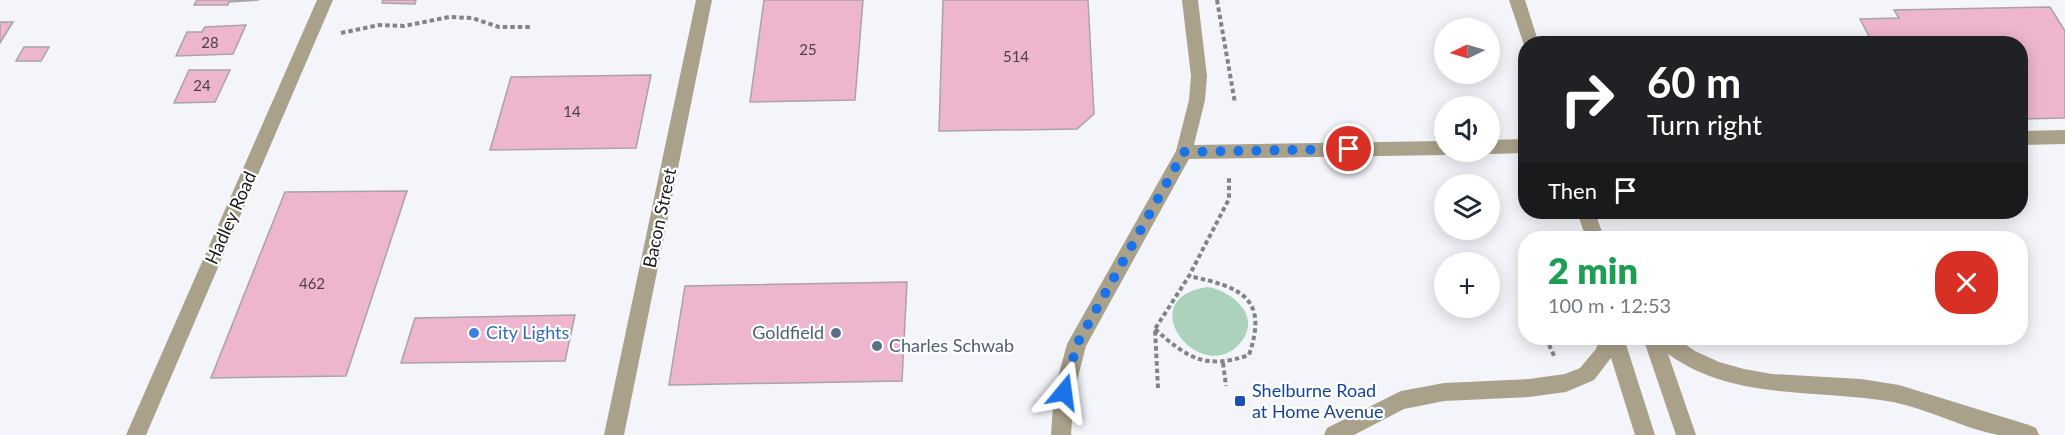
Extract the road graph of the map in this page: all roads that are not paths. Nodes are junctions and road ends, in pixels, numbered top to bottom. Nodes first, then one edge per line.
1 (325, 0) edge
2 (704, 0) edge
3 (1190, 0) edge
4 (1517, 0) edge
5 (1528, 36) edge
6 (2065, 137) edge
7 (2028, 138) edge
8 (1518, 146) edge
9 (1500, 147) edge
10 (1434, 148) edge
11 (1184, 152) junction
12 (1607, 345) edge
13 (1617, 345) edge
14 (1655, 345) edge
15 (1671, 345) edge
16 (136, 435) edge
17 (614, 435) edge
18 (1061, 435) edge
19 (1334, 435) edge
20 (1645, 435) edge
21 (1686, 435) edge
22 (2029, 435) edge

1 - 16 street, Hadley Road
2 - 17 street, Bacon Street
3 - 11 street
4 - 5 street
6 - 7 street
8 - 9 street
10 - 11 street
11 - 18 street
12 - 19 street
13 - 20 street
14 - 21 street
15 - 22 street

